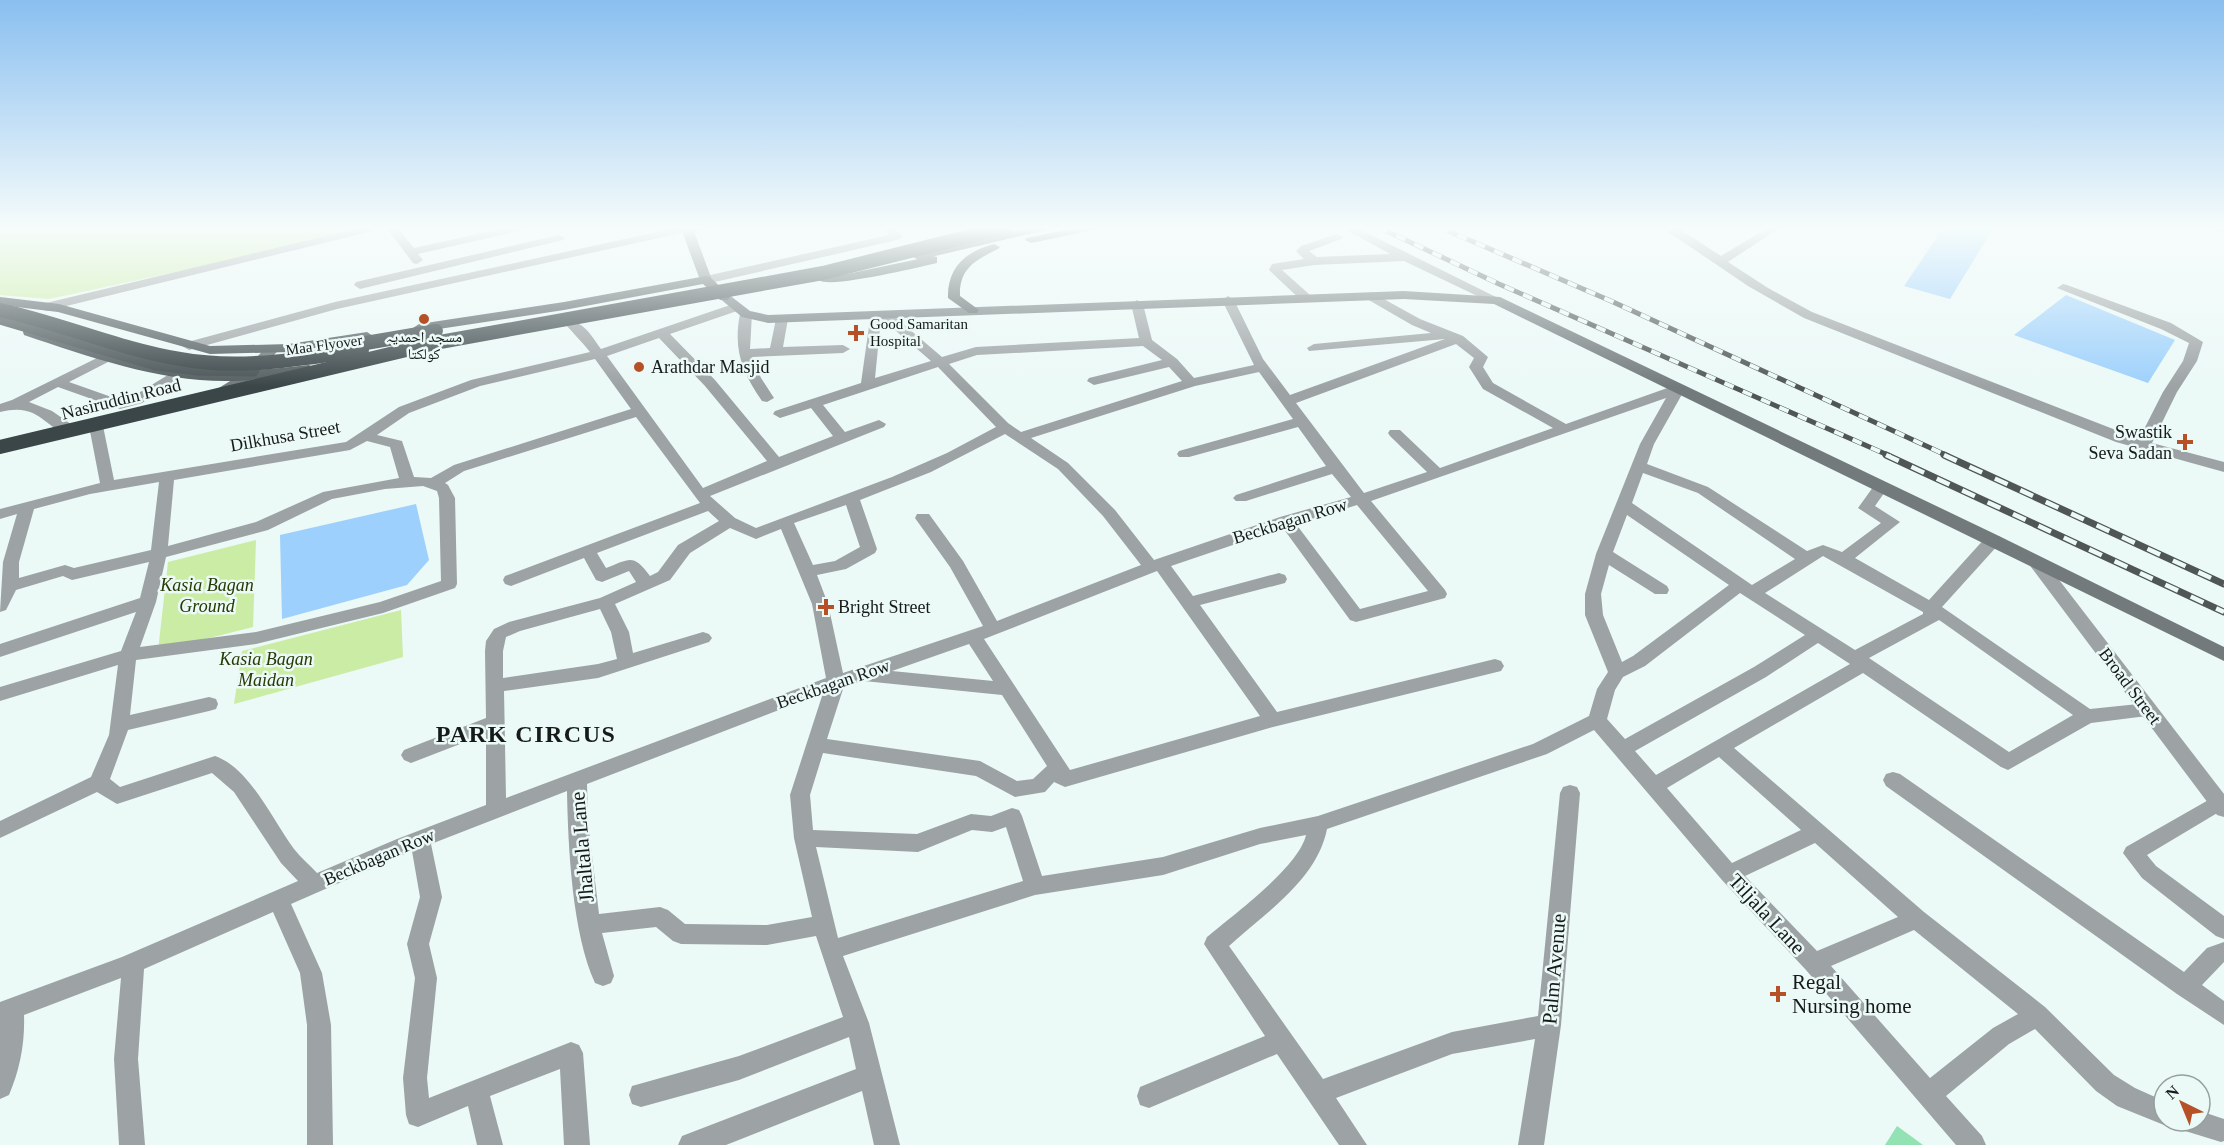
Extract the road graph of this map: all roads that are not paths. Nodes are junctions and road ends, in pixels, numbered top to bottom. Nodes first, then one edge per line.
1 (156, 280) edge
2 (379, 280) edge
3 (433, 280) edge
4 (452, 280) edge
5 (704, 280) edge
6 (706, 280) edge
7 (745, 280) edge
8 (781, 280) edge
9 (822, 280) edge
10 (952, 280) edge
11 (1287, 280) edge
12 (1454, 280) edge
13 (1748, 280) edge
14 (436, 284) junction
15 (360, 285) dead end
16 (2063, 288) dead end
17 (1371, 296) junction
18 (724, 297) junction
19 (1306, 298) junction
20 (1228, 300) junction
21 (1496, 300) junction
22 (0, 302) edge
23 (1137, 304) junction
24 (46, 307) junction
25 (0, 310) edge
26 (741, 310) junction
27 (973, 310) junction
28 (879, 314) junction
29 (0, 318) edge
30 (782, 319) junction
31 (515, 323) junction
32 (0, 324) edge
33 (572, 325) junction
34 (661, 332) junction
35 (1453, 337) junction
36 (1146, 342) junction
37 (189, 346) junction
38 (1314, 348) dead end
39 (409, 349) junction
40 (843, 349) dead end
41 (271, 350) junction
42 (776, 352) junction
43 (743, 353) junction
44 (599, 354) junction
45 (105, 358) junction
46 (1172, 362) junction
47 (941, 363) junction
48 (1263, 367) junction
49 (181, 373) junction
50 (1120, 375) junction
51 (248, 376) junction
52 (1094, 381) dead end
53 (56, 382) junction
54 (1191, 383) junction
55 (868, 385) junction
56 (1678, 389) junction
57 (1142, 397) junction
58 (767, 398) dead end
59 (1288, 400) junction
60 (16, 403) junction
61 (814, 403) junction
62 (0, 408) edge
63 (639, 411) junction
64 (780, 414) dead end
65 (1302, 421) junction
66 (879, 424) dead end
67 (96, 426) junction
68 (1006, 428) junction
69 (1563, 428) junction
70 (73, 432) junction
71 (1395, 433) dead end
72 (365, 436) junction
73 (1020, 437) junction
74 (842, 438) junction
75 (2143, 446) junction
76 (0, 449) edge
77 (1184, 454) dead end
78 (776, 462) junction
79 (1640, 467) junction
80 (2224, 467) edge
81 (1335, 468) junction
82 (1437, 473) junction
83 (167, 476) junction
84 (408, 482) junction
85 (433, 484) junction
86 (108, 486) junction
87 (1881, 486) junction
88 (1241, 498) dead end
89 (852, 499) junction
90 (705, 500) junction
91 (1361, 500) junction
92 (1623, 505) junction
93 (27, 506) junction
94 (0, 514) edge
95 (923, 518) dead end
96 (1286, 521) junction
97 (729, 522) junction
98 (784, 522) junction
99 (1993, 540) junction
100 (589, 553) junction
101 (159, 554) junction
102 (1604, 554) junction
103 (1807, 559) junction
104 (1843, 559) junction
105 (2037, 563) junction
106 (1156, 565) junction
107 (808, 573) junction
108 (1278, 579) dead end
109 (511, 580) dead end
110 (647, 584) junction
111 (10, 586) junction
112 (1746, 589) junction
113 (1661, 590) dead end
114 (148, 602) junction
115 (605, 602) junction
116 (1190, 602) junction
117 (0, 606) edge
118 (1932, 608) junction
119 (993, 629) junction
120 (1817, 635) junction
121 (973, 636) junction
122 (702, 638) dead end
123 (0, 651) edge
124 (128, 655) junction
125 (2224, 655) edge
126 (626, 661) junction
127 (1860, 661) junction
128 (1495, 666) dead end
129 (1617, 672) junction
130 (864, 674) junction
131 (836, 681) junction
132 (494, 686) junction
133 (1005, 689) junction
134 (0, 694) edge
135 (209, 704) dead end
136 (2148, 710) junction
137 (2087, 716) junction
138 (1274, 720) junction
139 (1597, 720) junction
140 (496, 722) junction
141 (119, 725) junction
142 (816, 745) junction
143 (1719, 747) junction
144 (1623, 749) junction
145 (411, 754) dead end
146 (1065, 779) junction
147 (577, 780) junction
148 (1893, 780) dead end
149 (99, 782) junction
150 (1653, 786) junction
151 (1570, 793) dead end
152 (2221, 805) edge
153 (496, 809) junction
154 (1318, 824) junction
155 (0, 830) edge
156 (1815, 833) junction
157 (804, 838) junction
158 (420, 840) junction
159 (1729, 874) junction
160 (314, 884) junction
161 (1035, 886) junction
162 (279, 900) junction
163 (1916, 920) junction
164 (589, 925) junction
165 (824, 925) junction
166 (2224, 929) edge
167 (830, 950) junction
168 (2224, 952) edge
169 (133, 963) junction
170 (1814, 963) junction
171 (603, 976) dead end
172 (2185, 987) junction
173 (6, 1010) edge
174 (2037, 1014) junction
175 (2224, 1014) edge
176 (857, 1023) junction
177 (1549, 1025) junction
178 (1281, 1041) junction
179 (871, 1075) junction
180 (0, 1087) edge
181 (476, 1090) junction
182 (1318, 1093) junction
183 (1929, 1094) junction
184 (641, 1095) dead end
185 (1149, 1096) dead end
186 (2152, 1108) edge
187 (132, 1145) edge
188 (320, 1145) edge
189 (490, 1145) edge
190 (577, 1145) edge
191 (691, 1145) edge
192 (887, 1145) edge
193 (1354, 1145) edge
194 (1531, 1145) edge
195 (1973, 1145) edge

1 - 24 street
2 - 15 street
3 - 14 street
4 - 14 street
5 - 41 main road, Maa Flyover
6 - 18 main road
7 - 31 highway, Maa Flyover
8 - 39 highway, Maa Flyover, bridge
9 - 18 main road
10 - 27 main road
11 - 19 street
12 - 21 street
13 - 75 street
14 - 37 street
16 - 75 street
17 - 19 main road
17 - 21 main road
17 - 35 street
18 - 26 main road
18 - 33 main road
19 - 20 main road
20 - 23 main road
20 - 48 street
21 - 56 main road
22 - 24 main road, Maa Flyover
22 - 31 highway, bridge
23 - 27 main road
23 - 36 street
24 - 37 main road, Maa Flyover
25 - 31 highway, Maa Flyover, bridge
26 - 30 main road
26 - 34 street, Dilkhusa Street
26 - 43 street
27 - 28 main road
28 - 30 main road
28 - 47 street
28 - 55 street
29 - 39 highway, Maa Flyover, bridge
30 - 42 street
32 - 45 main road
33 - 44 street
33 - 51 main road
34 - 44 street, Dilkhusa Street
34 - 78 street
35 - 38 street
35 - 59 street
35 - 69 street
36 - 46 street
36 - 47 street
37 - 41 main road, Maa Flyover
39 - 76 highway, bridge
40 - 42 street
41 - 51 main road, Nasiruddin Road
42 - 43 street
43 - 58 street
44 - 63 street
44 - 72 street, Dilkhusa Street
45 - 49 main road
45 - 53 street
46 - 50 street
46 - 54 street
47 - 55 street
47 - 68 street
48 - 54 street
48 - 59 street
49 - 51 main road
49 - 53 street
50 - 52 street
50 - 57 street
51 - 67 main road, Nasiruddin Road
53 - 60 street
54 - 57 street
55 - 61 street
56 - 69 street, Beckbagan Row
56 - 79 street
56 - 87 main road
57 - 73 street
59 - 65 street
60 - 62 street
60 - 70 street
61 - 64 street
61 - 74 street
63 - 85 street
63 - 90 street
65 - 77 street
65 - 81 street
66 - 74 street
67 - 70 main road, Nasiruddin Road
67 - 86 street
68 - 73 street
68 - 89 street
69 - 82 street, Beckbagan Row
70 - 76 main road, Nasiruddin Road
71 - 82 street
72 - 83 street, Dilkhusa Street
72 - 84 street
73 - 106 street
74 - 78 street
75 - 80 street
78 - 90 street
79 - 92 street
79 - 103 street
81 - 88 street
81 - 91 street
82 - 91 street, Beckbagan Row
83 - 86 street, Dilkhusa Street
83 - 101 street
84 - 85 street
84 - 101 street
85 - 124 street
86 - 93 street, Dilkhusa Street
87 - 99 main road
87 - 104 street
89 - 98 street
89 - 107 street
90 - 97 street
90 - 100 street
91 - 96 street, Beckbagan Row
91 - 96 street
92 - 102 street
92 - 112 street
93 - 94 street, Dilkhusa Street
93 - 111 street
95 - 119 street
96 - 106 street, Beckbagan Row
97 - 98 street
97 - 110 street
98 - 107 street
99 - 105 main road
99 - 118 street
100 - 109 street
100 - 110 street
101 - 111 street
101 - 114 street
102 - 113 street
102 - 129 street
103 - 104 street
103 - 112 street
104 - 118 street
105 - 125 main road
105 - 136 street, Broad Street
106 - 116 street
106 - 119 street, Beckbagan Row
107 - 131 street
108 - 116 street
110 - 115 street
111 - 117 street
112 - 120 street
112 - 129 street
114 - 123 street
114 - 124 street
115 - 126 street
115 - 132 street
116 - 138 street
118 - 127 street
118 - 137 street
119 - 121 street, Beckbagan Row
120 - 127 street
120 - 144 street
121 - 130 street, Beckbagan Row
121 - 133 street
122 - 126 street
124 - 134 street
124 - 141 street
126 - 132 street
127 - 137 street
127 - 143 street
128 - 138 street
129 - 139 street
130 - 131 street, Beckbagan Row
130 - 133 street
131 - 142 street
131 - 147 street, Beckbagan Row
132 - 140 street
133 - 146 street
135 - 141 street
136 - 137 street
136 - 152 street, Broad Street
138 - 146 street
139 - 144 street, Tiljala Lane
139 - 154 street
140 - 145 street
140 - 153 street
141 - 149 street
142 - 146 street
142 - 157 street
143 - 150 street
143 - 156 street
144 - 150 street, Tiljala Lane
147 - 153 street, Beckbagan Row
147 - 164 street, Jhaltala Lane
148 - 172 street
149 - 155 street
149 - 160 street
150 - 159 street, Tiljala Lane
151 - 177 street, Palm Avenue
152 - 166 street
153 - 158 street, Beckbagan Row
154 - 161 street
154 - 178 street
156 - 159 street
156 - 163 street
157 - 161 street
157 - 165 street
158 - 160 street, Beckbagan Row
158 - 181 street
159 - 170 street, Tiljala Lane
160 - 162 street, Beckbagan Row
161 - 167 street
162 - 169 street, Beckbagan Row
162 - 188 street
163 - 170 street
163 - 174 street
164 - 165 street, Jhaltala Lane
164 - 171 street
165 - 167 street
167 - 176 street
168 - 172 street
169 - 173 street, Beckbagan Row
169 - 187 street
170 - 183 street, Tiljala Lane
172 - 175 street
173 - 180 street
174 - 183 street
174 - 186 street
176 - 179 street
176 - 184 street
177 - 182 street
177 - 194 street, Palm Avenue
178 - 182 street
178 - 185 street
179 - 191 street
179 - 192 street
181 - 189 street
181 - 190 street
182 - 193 street
183 - 195 street, Tiljala Lane

